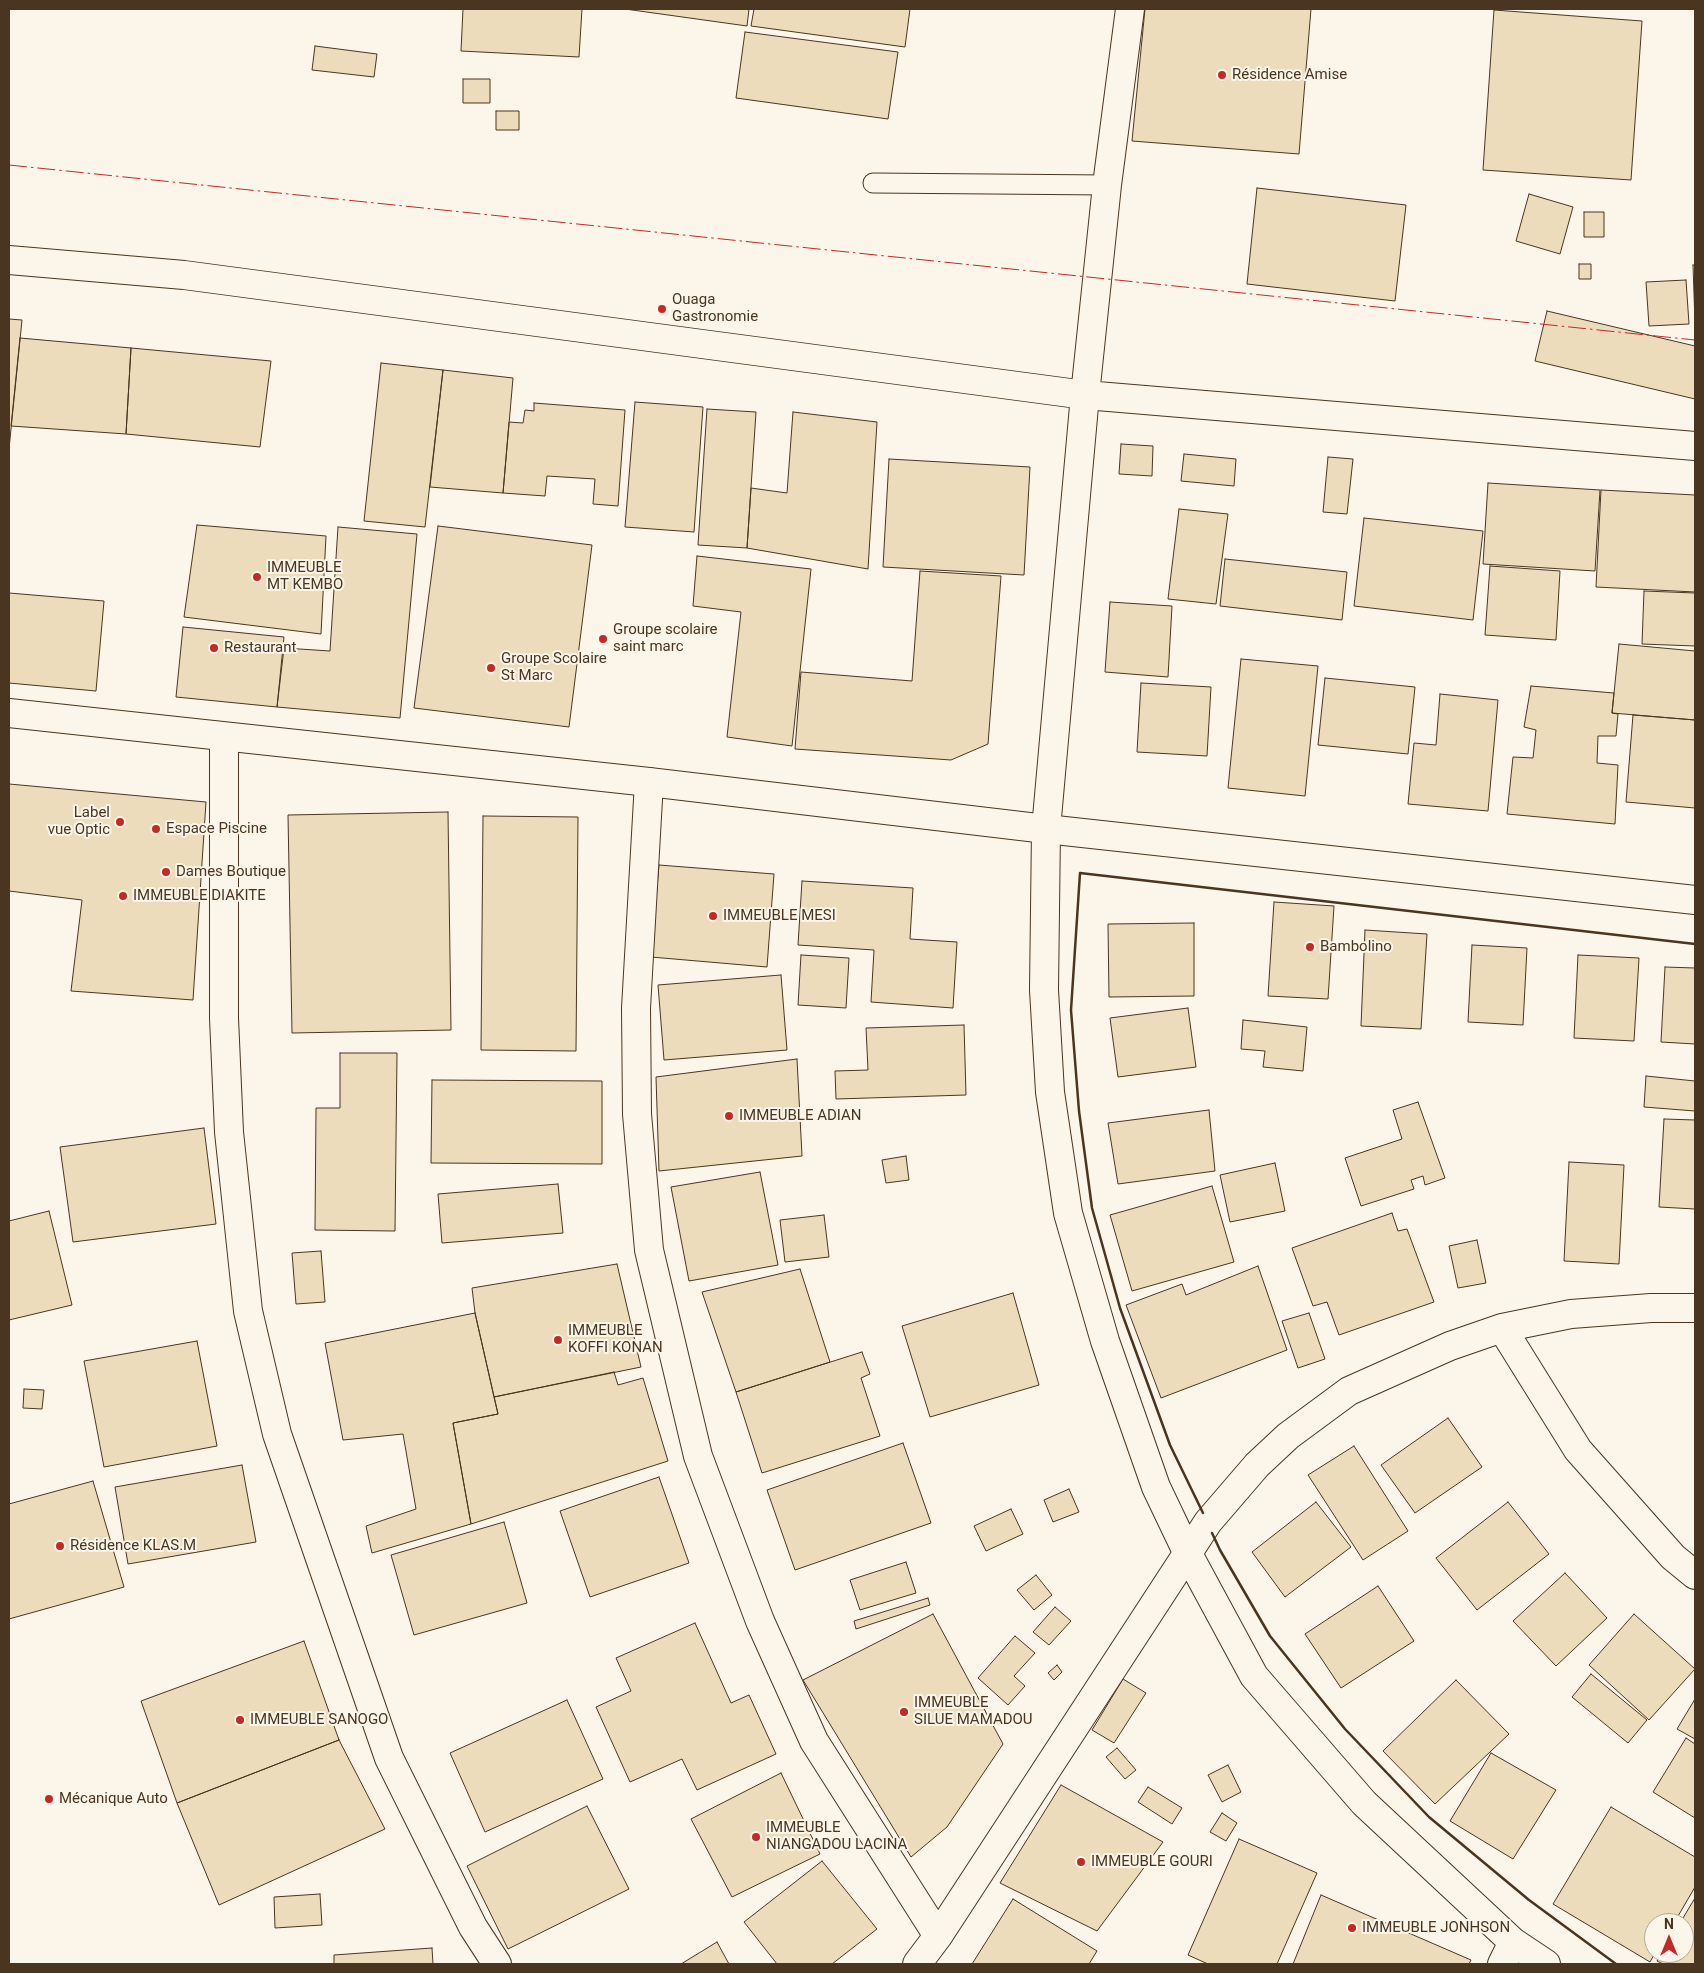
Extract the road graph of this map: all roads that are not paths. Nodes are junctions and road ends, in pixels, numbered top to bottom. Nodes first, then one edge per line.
1 (1130, 9) edge
2 (873, 183) dead end
3 (1107, 185) junction
4 (9, 260) edge
5 (1085, 395) junction
6 (1695, 446) edge
7 (9, 713) edge
8 (224, 737) junction
9 (649, 782) junction
10 (1046, 829) junction
11 (1695, 900) edge
12 (1695, 1308) edge
13 (1502, 1328) junction
14 (1188, 1554) junction
15 (1695, 1575) edge
16 (938, 1936) junction
17 (1508, 1953) edge
18 (496, 1964) edge
19 (917, 1964) edge
20 (1546, 1964) edge

1 - 3 street
2 - 3 lane
3 - 5 street
4 - 5 street
5 - 6 street
5 - 10 street
7 - 8 street
8 - 9 street
8 - 18 street
9 - 10 street
9 - 16 street
10 - 11 street
10 - 14 street
12 - 13 street
13 - 14 street
13 - 15 street
14 - 16 street
14 - 17 street
16 - 19 street
17 - 20 street

